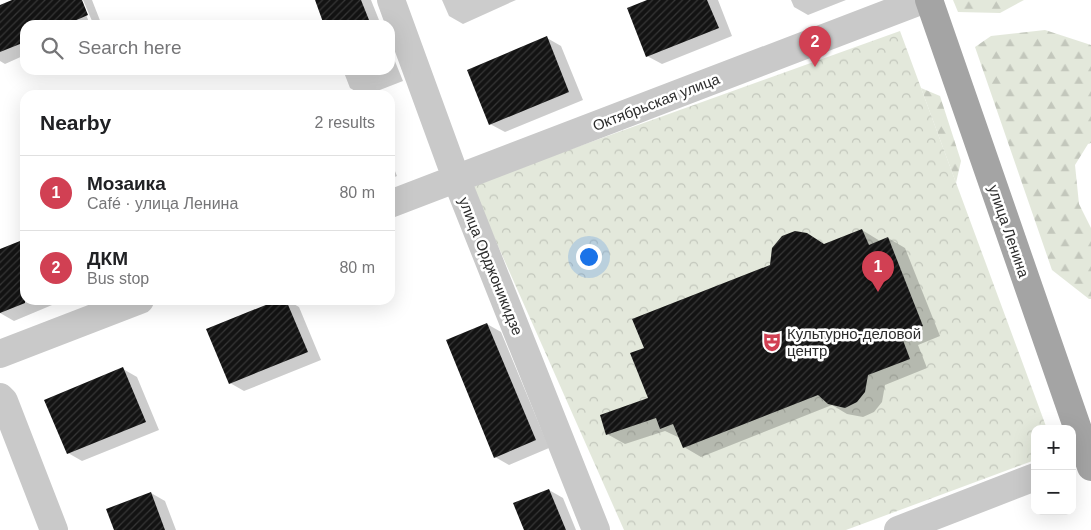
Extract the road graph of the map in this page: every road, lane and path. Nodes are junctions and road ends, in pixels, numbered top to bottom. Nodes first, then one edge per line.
1 (391, 0) edge
2 (923, 0) edge
3 (928, 0) edge
4 (456, 178) junction
5 (395, 202) edge
6 (127, 305) edge
7 (0, 354) edge
8 (0, 397) edge
9 (1086, 462) edge
10 (1031, 480) edge
11 (54, 530) edge
12 (596, 530) edge
13 (898, 530) edge

1 - 4 street, улица Орджоникидзе
2 - 4 street, Октябрьская улица
3 - 9 main road, улица Ленина
4 - 5 street, Октябрьская улица
4 - 12 street, улица Орджоникидзе
6 - 7 street
8 - 11 street
10 - 13 street

